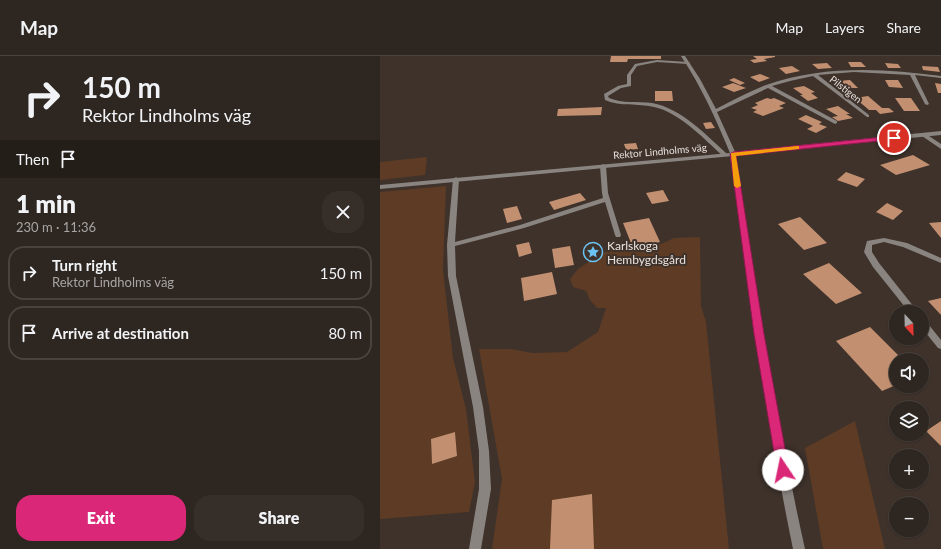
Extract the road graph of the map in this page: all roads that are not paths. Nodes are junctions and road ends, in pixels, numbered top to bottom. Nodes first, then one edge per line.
1 (683, 56) edge
2 (688, 63) junction
3 (912, 74) junction
4 (815, 75) junction
5 (941, 77) edge
6 (768, 86) junction
7 (927, 104) dead end
8 (716, 112) junction
9 (867, 116) dead end
10 (835, 122) dead end
11 (941, 133) edge
12 (924, 135) junction
13 (941, 146) edge
14 (729, 154) junction
15 (603, 166) junction
16 (456, 179) junction
17 (380, 187) edge
18 (607, 199) junction
19 (618, 235) dead end
20 (451, 245) junction
21 (941, 261) edge
22 (908, 305) edge
23 (929, 331) edge
24 (941, 346) edge
25 (475, 549) edge
26 (800, 549) edge

1 - 2 street
2 - 8 street
2 - 14 street
3 - 4 street
3 - 5 street
3 - 7 street
4 - 6 street
4 - 9 street, Pilstigen
6 - 8 street
6 - 10 street
8 - 14 street
11 - 12 street, Rektor Lindholms väg
12 - 13 street
12 - 14 street, Rektor Lindholms väg
14 - 15 street, Rektor Lindholms väg
14 - 26 street
15 - 16 street, Rektor Lindholms väg
15 - 18 street
16 - 17 street, Rektor Lindholms väg
16 - 20 street
18 - 19 street
18 - 20 street
20 - 25 street
21 - 22 street
23 - 24 street

